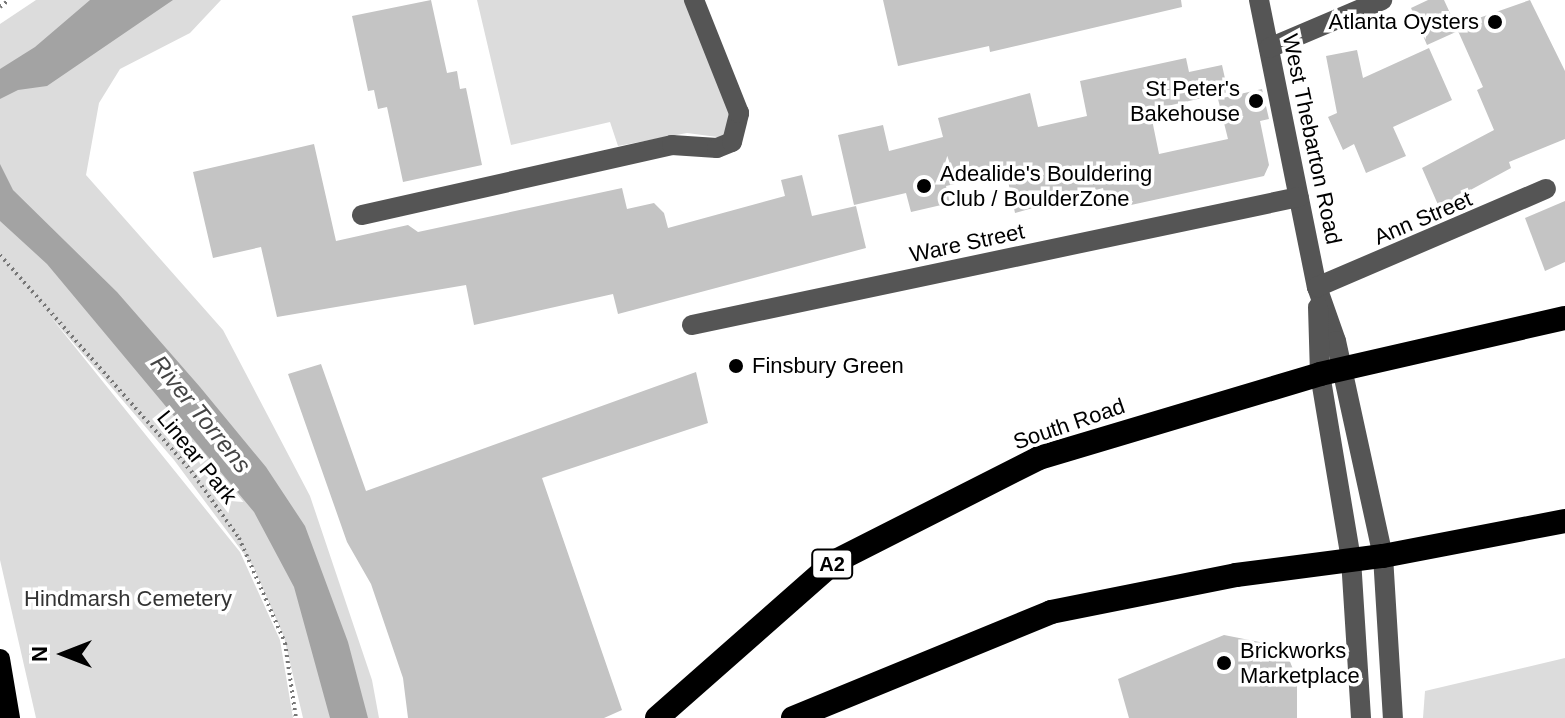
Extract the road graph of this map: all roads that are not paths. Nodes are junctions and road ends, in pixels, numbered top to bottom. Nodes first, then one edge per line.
1 (694, 0) edge
2 (1259, 0) edge
3 (1382, 0) edge
4 (1269, 48) junction
5 (1546, 189) dead end
6 (1299, 197) junction
7 (362, 215) dead end
8 (1317, 287) junction
9 (1565, 318) edge
10 (692, 325) dead end
11 (1332, 371) junction
12 (1565, 521) edge
13 (1383, 556) junction
14 (1351, 559) junction
15 (0, 659) edge
16 (10, 718) edge
17 (657, 718) edge
18 (793, 718) edge
19 (1361, 718) edge
20 (1393, 718) edge

1 - 7 street
2 - 4 street, West Thebarton Road
3 - 4 street
4 - 6 street, West Thebarton Road
5 - 8 street, Ann Street
6 - 8 street, West Thebarton Road
6 - 10 street, Ware Street
8 - 11 street, West Thebarton Road
9 - 11 highway, South Road / A2
11 - 13 street, West Thebarton Road
11 - 14 street, West Thebarton Road
11 - 17 highway, South Road / A2
12 - 13 highway
13 - 14 highway
13 - 20 street, West Thebarton Road
14 - 18 highway
14 - 19 street, West Thebarton Road
15 - 16 main road

